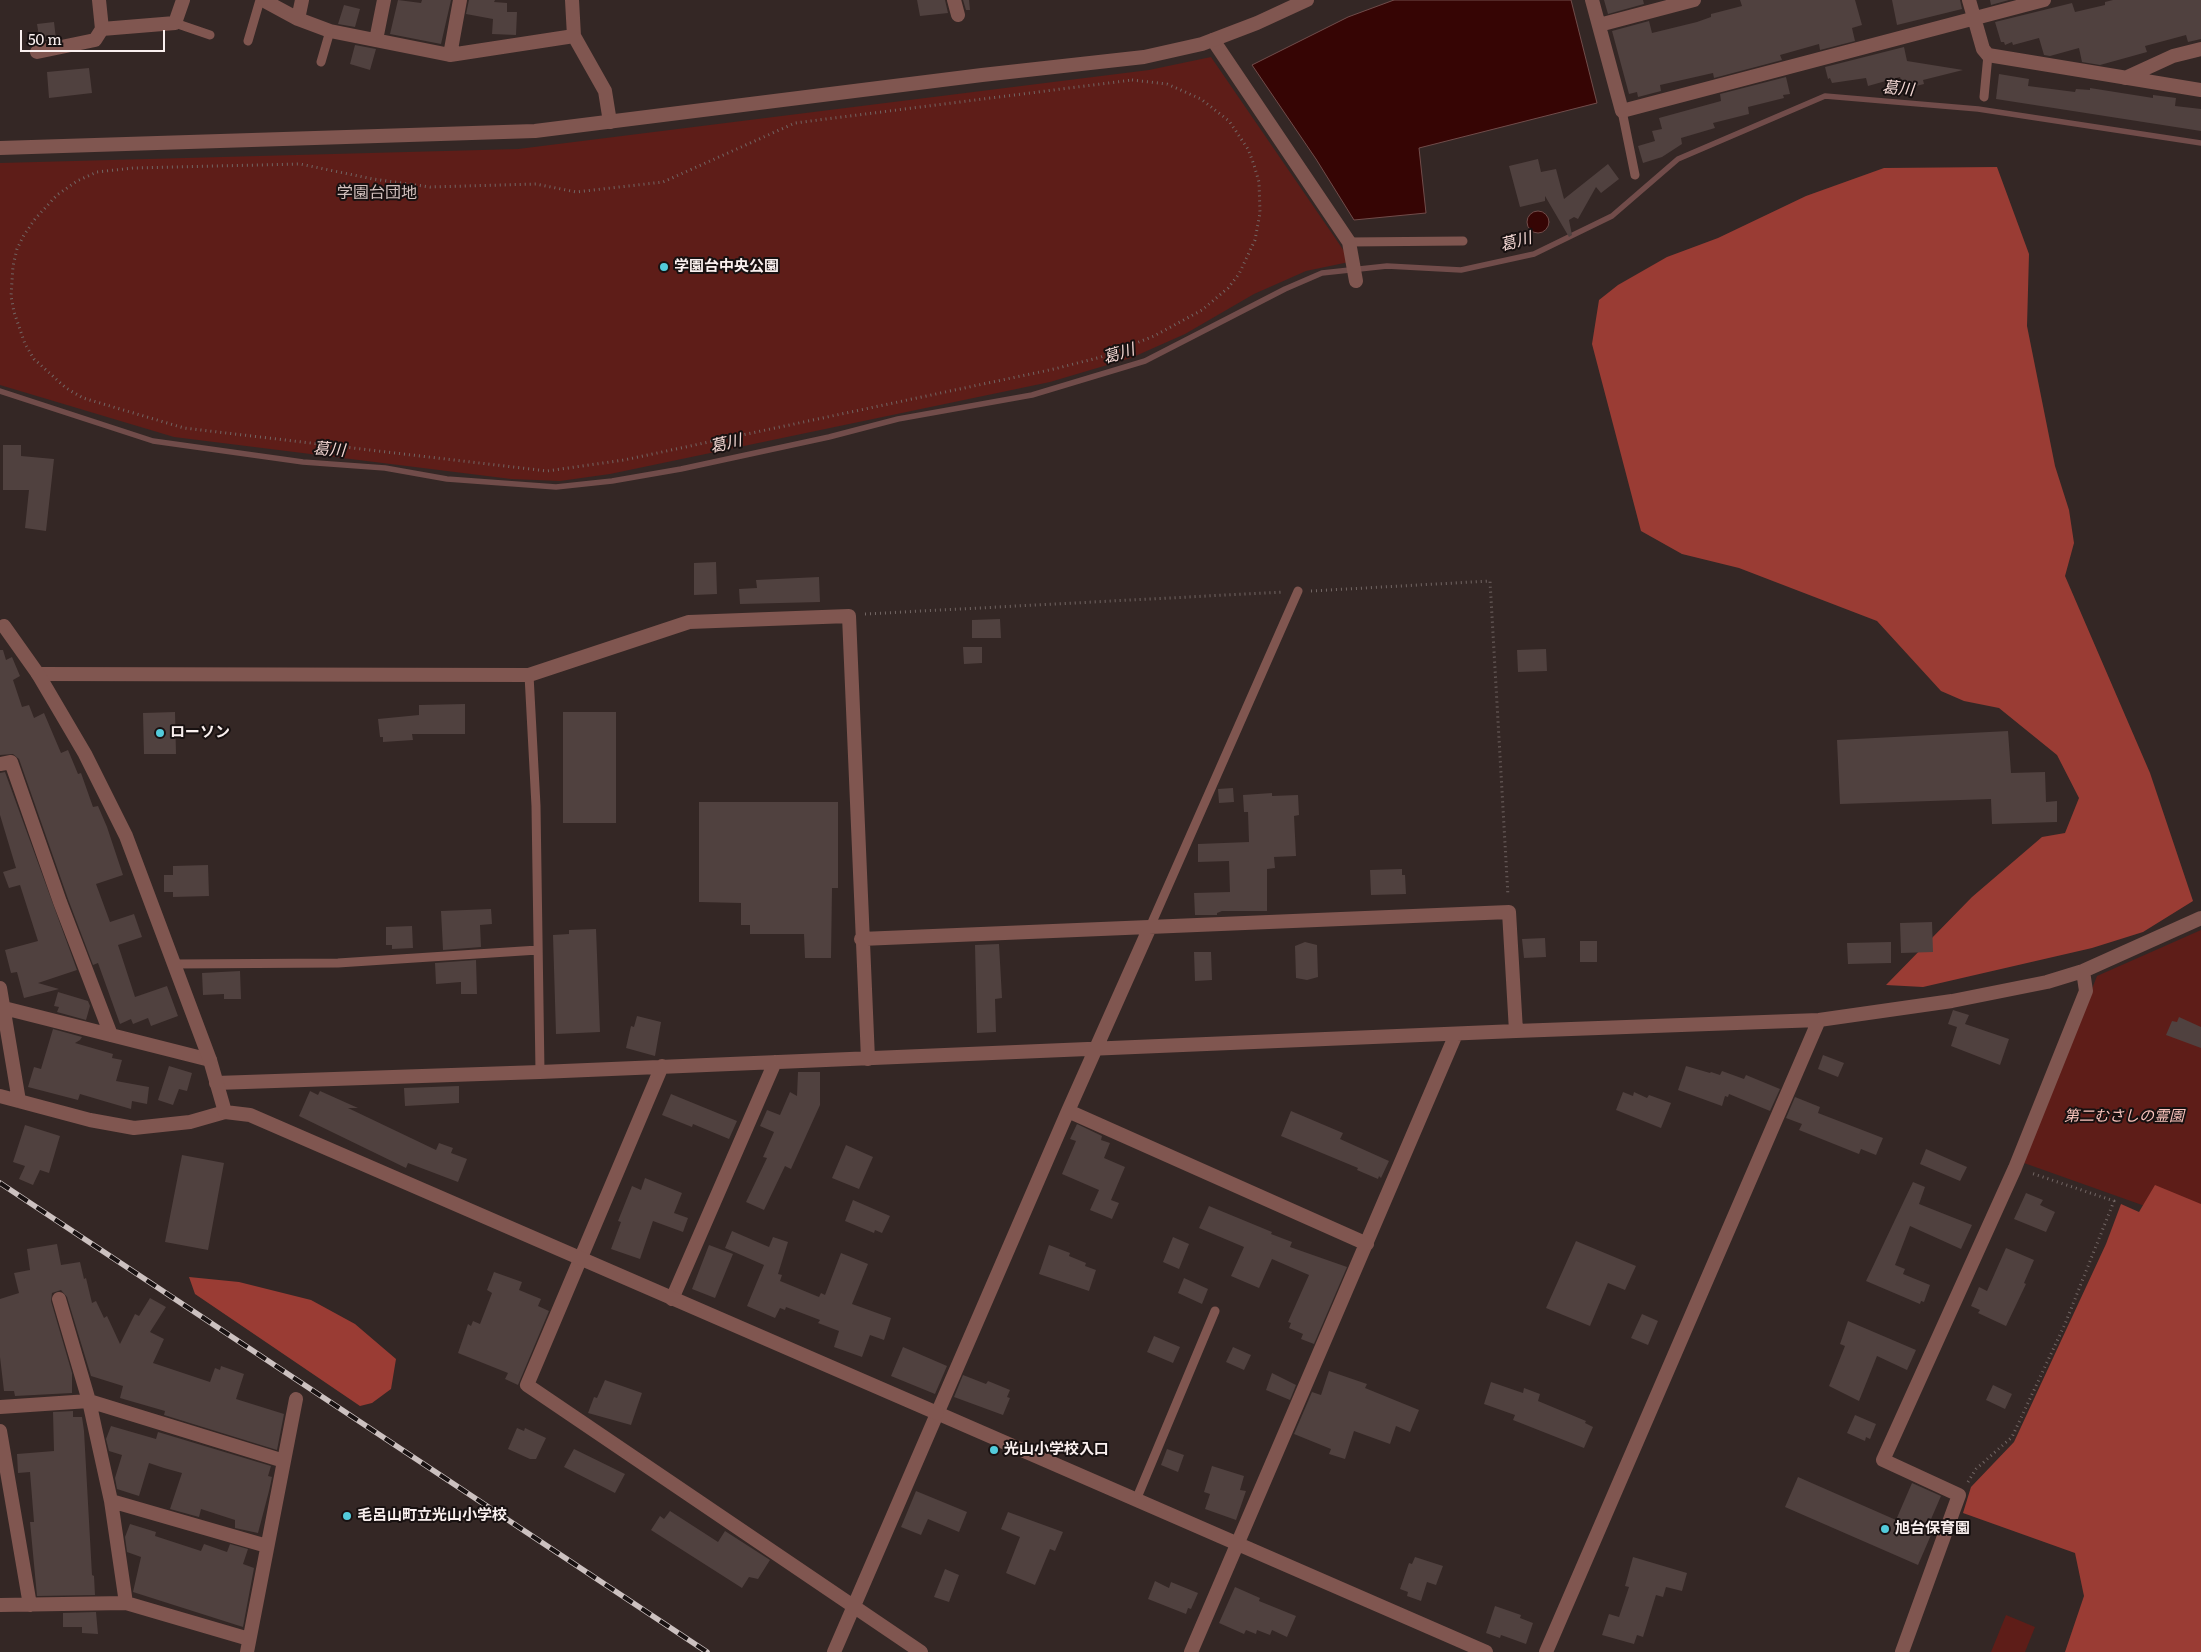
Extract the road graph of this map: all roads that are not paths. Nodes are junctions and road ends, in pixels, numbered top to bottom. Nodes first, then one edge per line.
1 (99, 0) edge
2 (182, 0) edge
3 (261, 0) edge
4 (302, 0) edge
5 (384, 0) edge
6 (460, 0) edge
7 (572, 0) edge
8 (954, 0) edge
9 (1307, 0) edge
10 (1592, 0) edge
11 (1694, 0) edge
12 (1970, 0) edge
13 (2044, 0) edge
14 (958, 15) dead end
15 (1974, 18) junction
16 (298, 20) junction
17 (175, 24) junction
18 (1599, 25) junction
19 (102, 29) junction
20 (330, 31) junction
21 (210, 35) dead end
22 (574, 36) junction
23 (376, 40) junction
24 (1213, 40) junction
25 (248, 41) dead end
26 (2201, 49) edge
27 (37, 52) dead end
28 (450, 55) junction
29 (1988, 55) junction
30 (321, 62) dead end
31 (2124, 78) junction
32 (2201, 90) edge
33 (1984, 97) dead end
34 (1622, 111) junction
35 (610, 122) junction
36 (0, 148) edge
37 (1635, 175) dead end
38 (1463, 241) dead end
39 (1349, 242) junction
40 (1356, 281) dead end
41 (1298, 591) road end
42 (1, 626) edge
43 (38, 674) junction
44 (529, 675) junction
45 (0, 764) edge
46 (2201, 918) edge
47 (1150, 927) junction
48 (861, 939) junction
49 (538, 950) junction
50 (175, 964) junction
51 (2083, 972) junction
52 (0, 988) edge
53 (2, 1008) edge
54 (1819, 1020) junction
55 (1516, 1031) junction
56 (111, 1034) junction
57 (1456, 1034) junction
58 (1097, 1050) junction
59 (868, 1059) junction
60 (210, 1060) junction
61 (775, 1062) junction
62 (662, 1066) junction
63 (540, 1072) junction
64 (216, 1083) junction
65 (0, 1096) edge
66 (19, 1100) junction
67 (1068, 1111) junction
68 (225, 1112) junction
69 (1367, 1244) junction
70 (581, 1260) junction
71 (59, 1299) dead end
72 (672, 1299) junction
73 (1216, 1311) dead end
74 (296, 1399) dead end
75 (89, 1401) junction
76 (0, 1407) edge
77 (937, 1413) junction
78 (0, 1431) edge
79 (284, 1461) junction
80 (1136, 1500) junction
81 (112, 1501) junction
82 (1238, 1545) junction
83 (267, 1546) junction
84 (126, 1603) junction
85 (0, 1605) edge
86 (30, 1605) junction
87 (853, 1606) junction
88 (248, 1645) edge
89 (834, 1652) edge
90 (921, 1652) edge
91 (1191, 1652) edge
92 (1486, 1652) edge
93 (1546, 1652) edge
94 (1902, 1652) edge

1 - 19 street
2 - 17 street
3 - 16 street
3 - 25 lane
4 - 16 street
5 - 23 street
6 - 28 street
7 - 22 street
8 - 14 street
9 - 24 street
10 - 18 street
11 - 18 street
12 - 15 street
13 - 15 street
15 - 29 street
15 - 34 street
16 - 20 street
17 - 19 street
17 - 21 lane
18 - 34 street
19 - 27 street
20 - 23 street
20 - 30 lane
22 - 28 street
22 - 35 street
23 - 28 street
24 - 35 street
24 - 39 street
26 - 31 street
29 - 31 street
29 - 33 lane
31 - 32 street
34 - 37 lane
35 - 36 street
38 - 39 lane
39 - 40 street
41 - 47 lane
42 - 43 street
43 - 44 street
43 - 50 street
44 - 48 street
44 - 49 lane
45 - 56 street
46 - 51 street
47 - 48 street
47 - 55 street
47 - 58 street
48 - 59 street
49 - 50 lane
49 - 63 lane
50 - 60 street
51 - 54 street
51 - 94 street
52 - 53 street
53 - 56 street
53 - 66 street
54 - 55 street
54 - 93 street
55 - 57 street
56 - 60 street
57 - 58 street
57 - 69 street
58 - 59 street
58 - 67 street
59 - 61 street
60 - 64 street
61 - 62 street
61 - 72 street
62 - 63 street
62 - 70 street
63 - 64 street
64 - 68 street
65 - 66 street
66 - 68 street
67 - 69 street
67 - 77 street
68 - 70 street
69 - 82 street
70 - 72 street
70 - 87 street
71 - 75 street
72 - 77 street
73 - 80 lane
74 - 79 street
75 - 76 street
75 - 79 street
75 - 81 street
77 - 80 street
77 - 87 street
78 - 86 street
79 - 83 street
80 - 82 street
81 - 83 street
81 - 84 street
82 - 91 street
82 - 92 street
83 - 88 street
84 - 86 street
84 - 88 street
85 - 86 street
87 - 89 street
87 - 90 street

